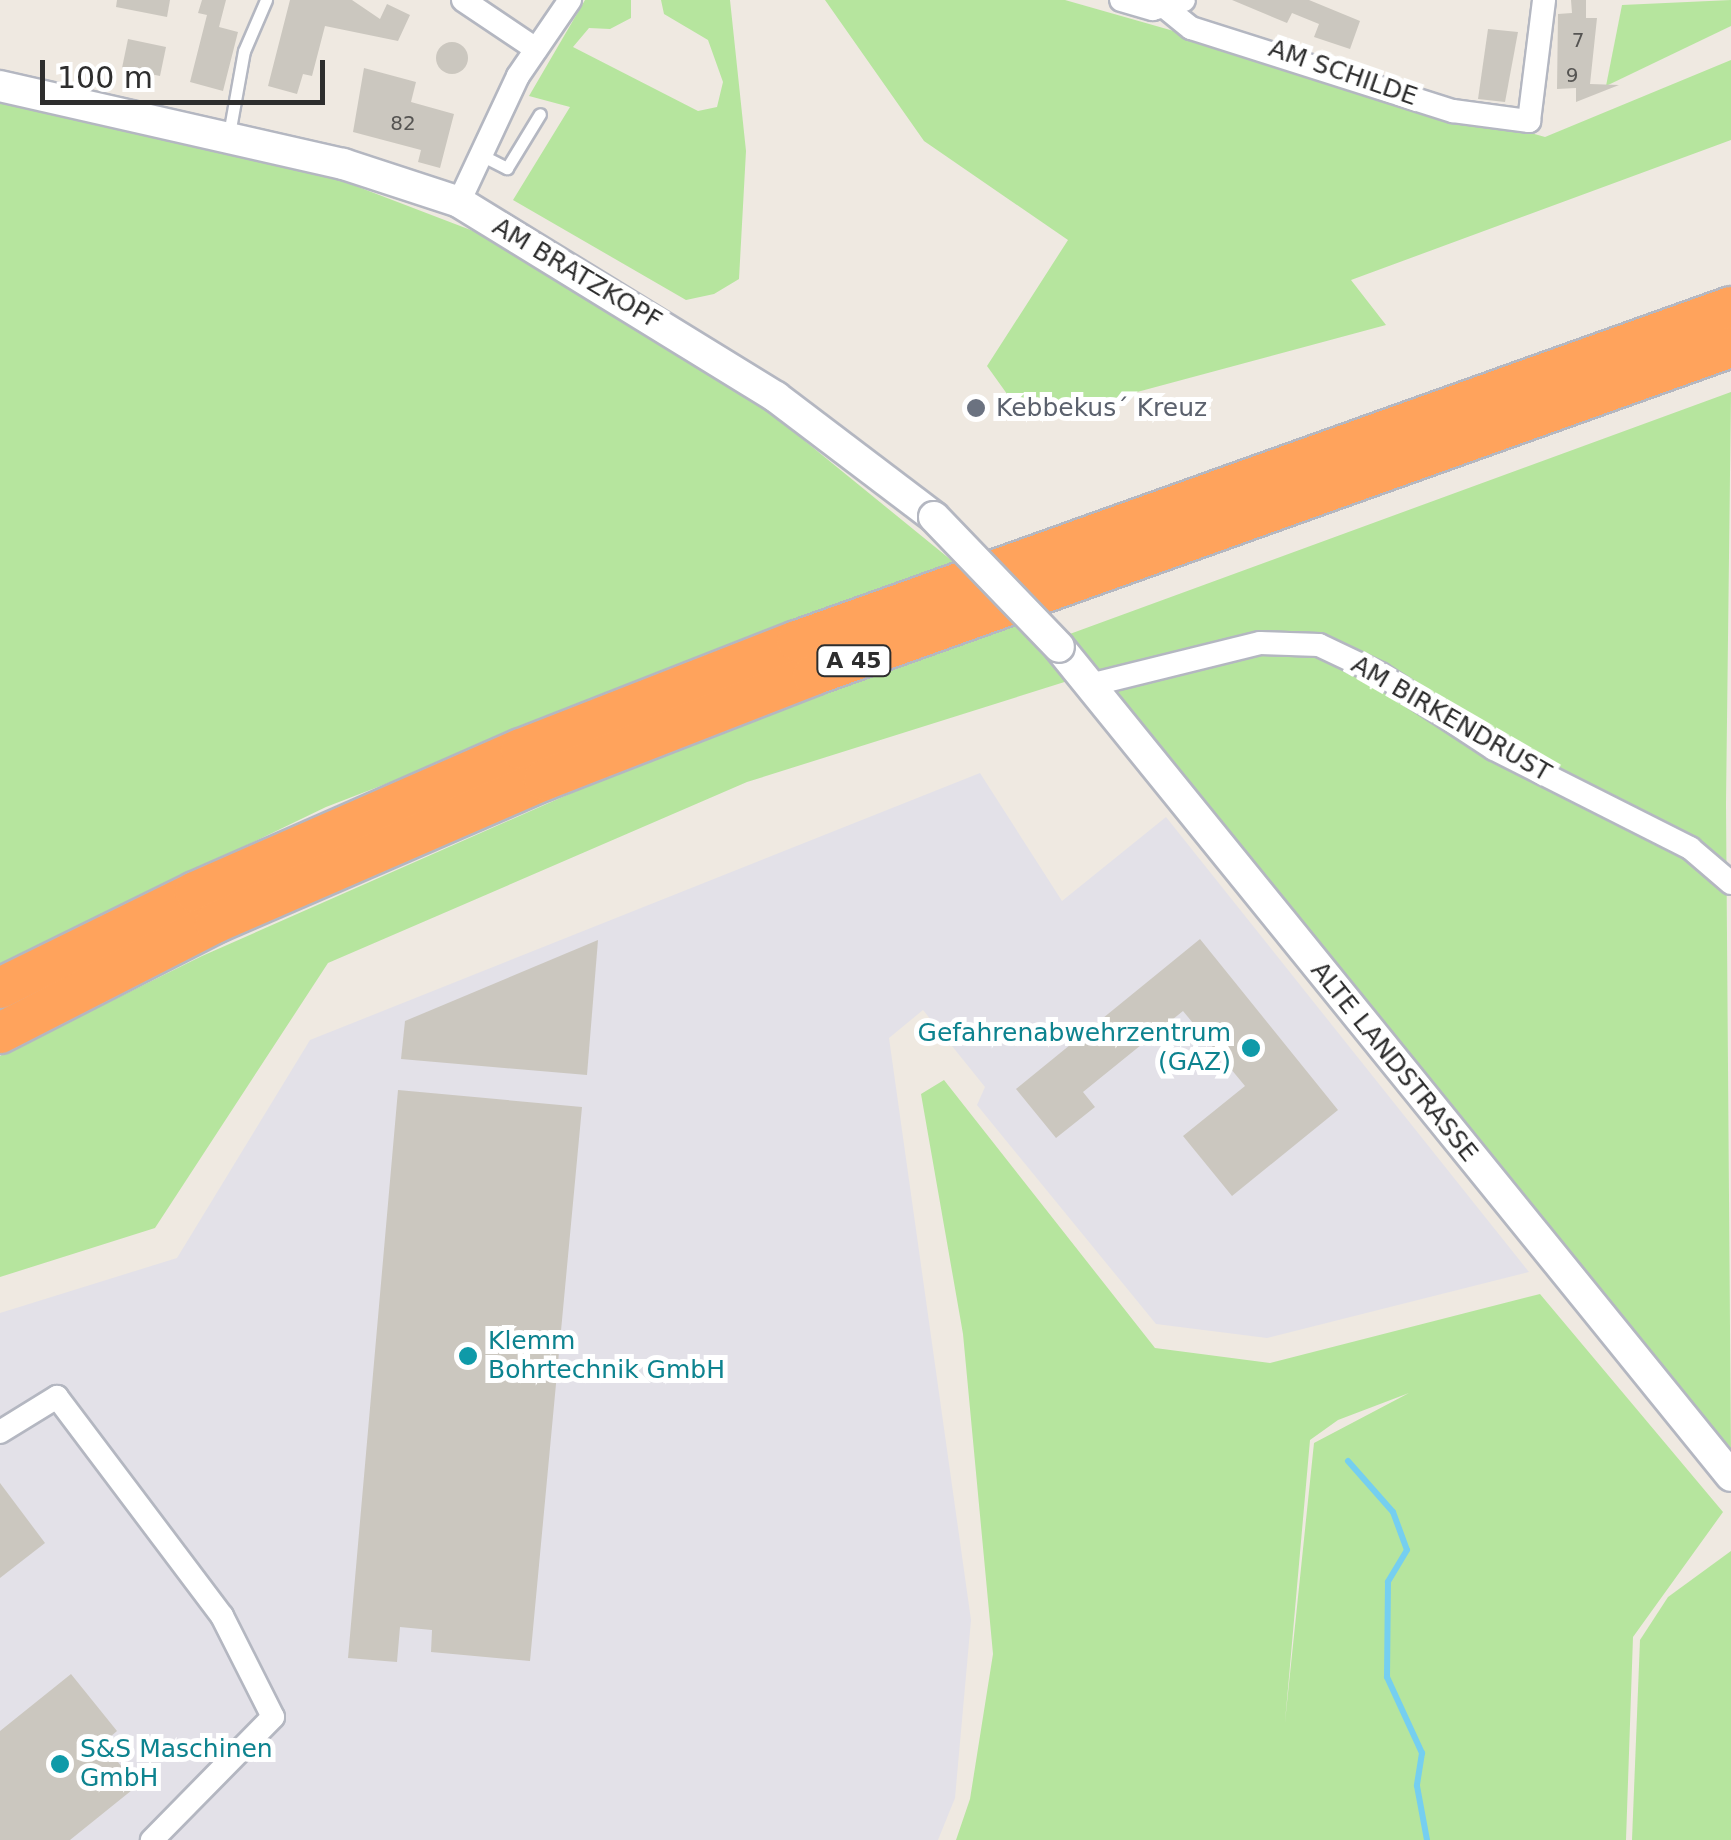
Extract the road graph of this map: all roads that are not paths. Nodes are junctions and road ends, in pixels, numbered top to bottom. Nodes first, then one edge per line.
1 (266, 0) edge
2 (463, 0) edge
3 (570, 0) edge
4 (1121, 0) edge
5 (1544, 0) edge
6 (1175, 4) edge
7 (536, 48) junction
8 (0, 86) edge
9 (540, 114) dead end
10 (228, 136) junction
11 (483, 156) junction
12 (458, 202) junction
13 (1731, 306) edge
14 (1731, 347) edge
15 (1059, 647) joint
16 (1090, 685) junction
17 (1731, 884) edge
18 (0, 988) edge
19 (0, 1032) edge
20 (0, 1432) edge
21 (1731, 1476) edge
22 (152, 1840) edge

1 - 10 lane
2 - 7 street
3 - 7 street
4 - 6 street
5 - 6 street, AM SCHILDE
7 - 11 street
8 - 10 street, AM BRATZKOPF
9 - 11 lane
10 - 12 street, AM BRATZKOPF
11 - 12 street
12 - 15 street, AM BRATZKOPF, bridge
13 - 18 highway, A 45
14 - 19 highway, A 45
15 - 16 street, ALTE LANDSTRASSE
16 - 17 street, AM BIRKENDRUST
16 - 21 street, ALTE LANDSTRASSE
20 - 22 street

